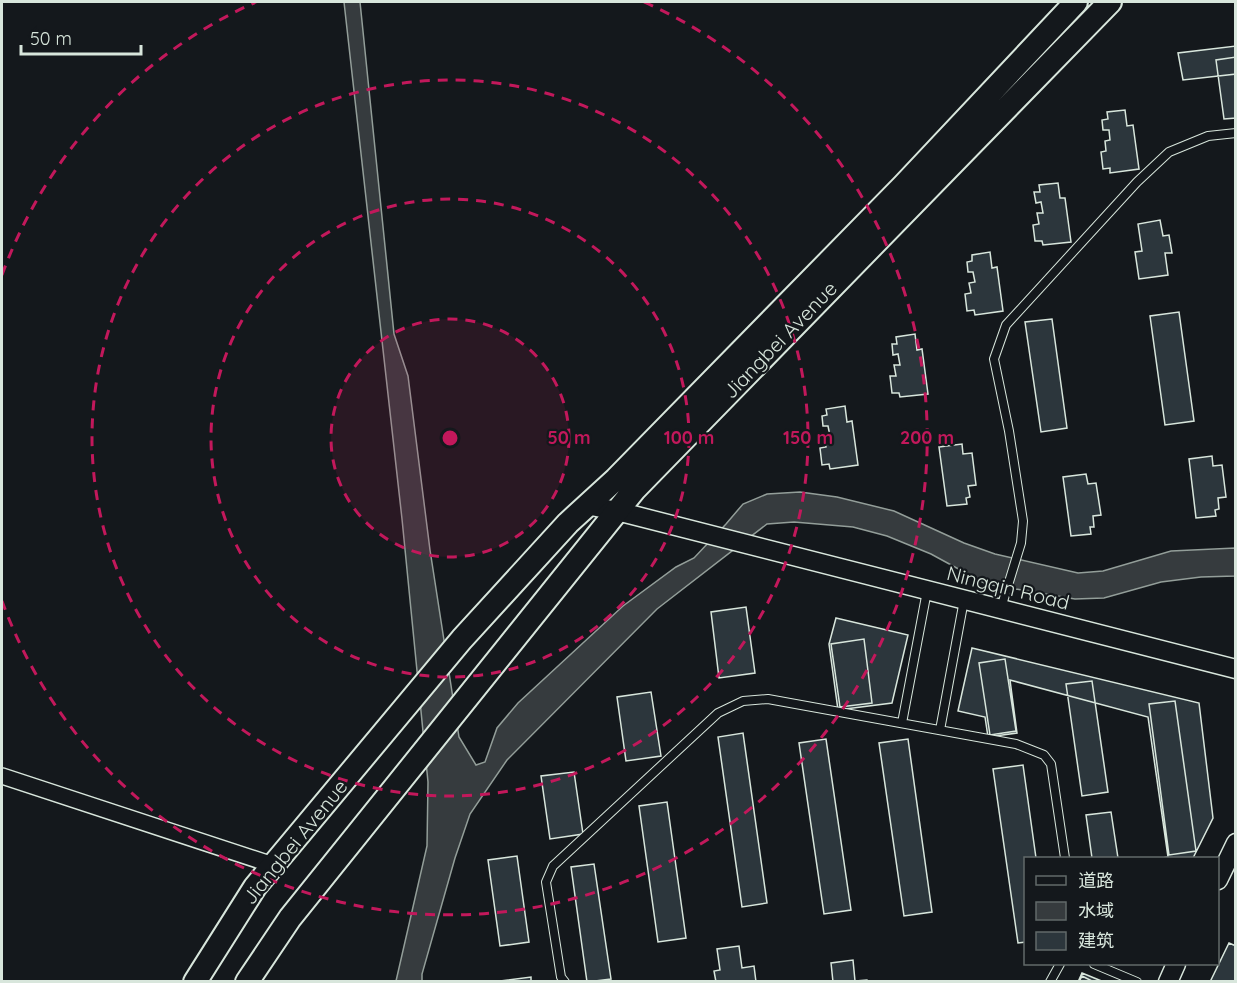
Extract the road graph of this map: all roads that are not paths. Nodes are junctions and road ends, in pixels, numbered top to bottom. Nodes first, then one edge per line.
1 (1077, 2) edge
2 (1110, 2) edge
3 (1236, 133) edge
4 (586, 505) junction
5 (617, 511) junction
6 (927, 591) junction
7 (964, 600) junction
8 (1000, 609) junction
9 (1236, 669) edge
10 (902, 723) junction
11 (940, 730) junction
12 (2, 776) edge
13 (1236, 843) edge
14 (1065, 857) edge
15 (273, 865) junction
16 (1219, 878) edge
17 (1059, 965) edge
18 (1099, 965) edge
19 (1175, 965) edge
20 (195, 981) edge
21 (247, 981) edge
22 (565, 981) edge
23 (1050, 981) edge
24 (1137, 981) edge
25 (1168, 981) edge

1 - 4 main road, Jiangbei Avenue
2 - 5 main road, Jiangbei Avenue
3 - 8 lane
4 - 5 street, Ningqin Road
4 - 15 main road, Jiangbei Avenue
5 - 6 street, Ningqin Road
5 - 21 main road, Jiangbei Avenue
6 - 7 street, Ningqin Road
6 - 10 lane
7 - 8 street, Ningqin Road
7 - 11 lane
8 - 9 street, Ningqin Road
10 - 11 lane
10 - 22 lane
11 - 14 lane
12 - 15 street
13 - 16 street
15 - 20 main road, Jiangbei Avenue
17 - 23 lane
18 - 24 lane
19 - 25 street

